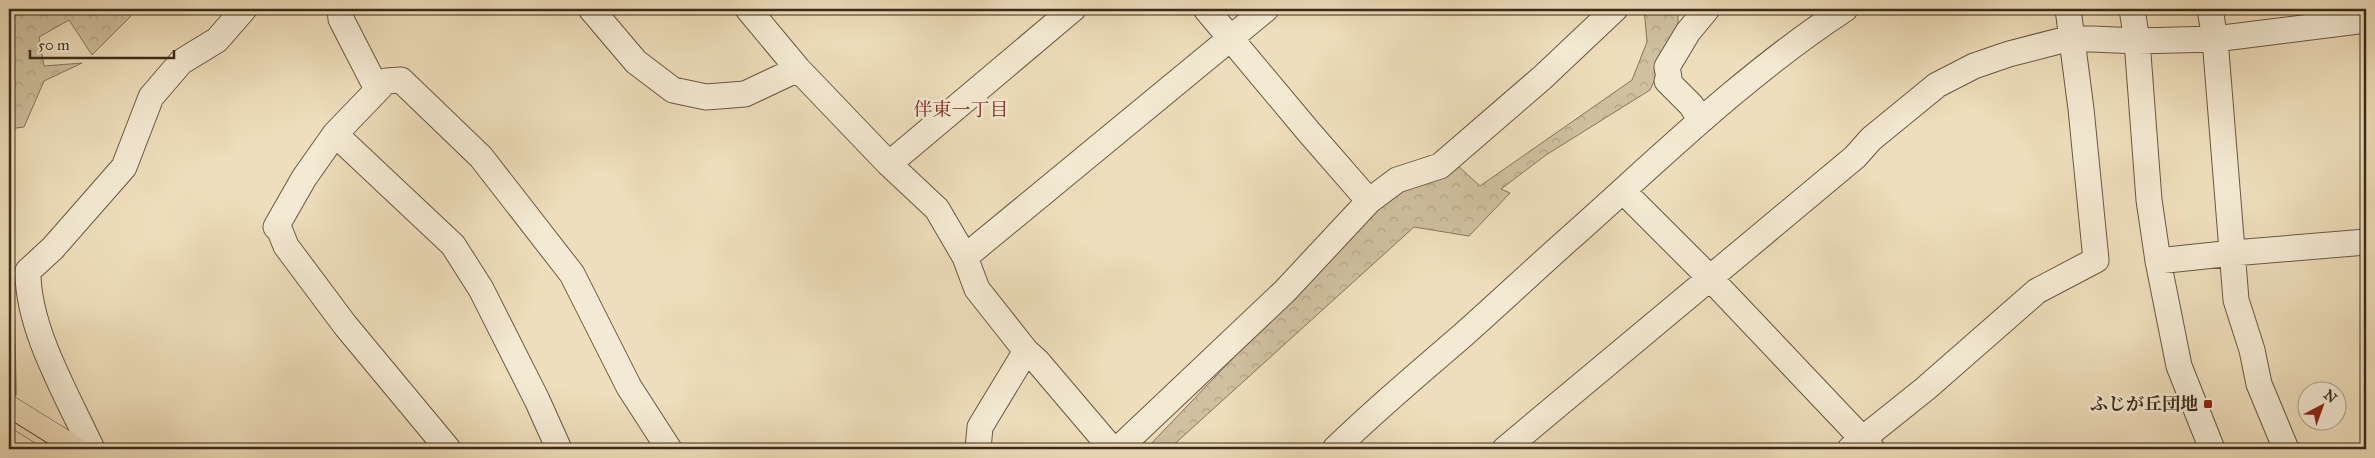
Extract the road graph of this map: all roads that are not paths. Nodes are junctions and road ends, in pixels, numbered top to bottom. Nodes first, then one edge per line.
1 (244, 9) edge
2 (340, 9) edge
3 (591, 9) edge
4 (748, 9) edge
5 (1073, 9) edge
6 (1206, 9) edge
7 (1266, 9) edge
8 (1615, 9) edge
9 (1708, 9) edge
10 (1845, 9) edge
11 (2068, 9) edge
12 (2132, 9) edge
13 (2210, 9) edge
14 (2366, 20) edge
15 (2071, 38) junction
16 (1232, 39) junction
17 (2215, 39) junction
18 (2137, 41) junction
19 (798, 68) junction
20 (377, 89) junction
21 (1700, 119) junction
22 (336, 134) junction
23 (889, 164) junction
24 (1623, 191) junction
25 (1369, 201) junction
26 (2366, 242) edge
27 (2233, 253) junction
28 (965, 257) junction
29 (2158, 261) junction
30 (1709, 277) junction
31 (1026, 352) junction
32 (9, 410) edge
33 (1861, 446) edge
34 (72, 449) edge
35 (92, 449) edge
36 (448, 449) edge
37 (559, 449) edge
38 (669, 449) edge
39 (978, 449) edge
40 (1112, 449) edge
41 (1118, 449) edge
42 (1335, 449) edge
43 (1505, 449) edge
44 (2212, 449) edge
45 (2286, 449) edge

1 - 35 street
2 - 20 street
3 - 19 street
4 - 19 street
5 - 23 street
6 - 16 street
7 - 16 street
8 - 25 street
9 - 21 street
10 - 21 street
11 - 15 street
12 - 18 street
13 - 17 street
14 - 17 street
15 - 18 street
15 - 30 street
15 - 33 street
16 - 25 street
16 - 28 street
17 - 18 street
17 - 27 street
18 - 29 street
19 - 23 street
20 - 22 street
20 - 38 street
21 - 24 street
22 - 36 street
22 - 37 street
23 - 28 street
24 - 30 street
24 - 42 street
25 - 41 street
26 - 27 street
27 - 29 street
27 - 45 street
28 - 31 street
29 - 44 street
30 - 33 street
30 - 43 street
31 - 39 street
31 - 40 street
32 - 34 main road

